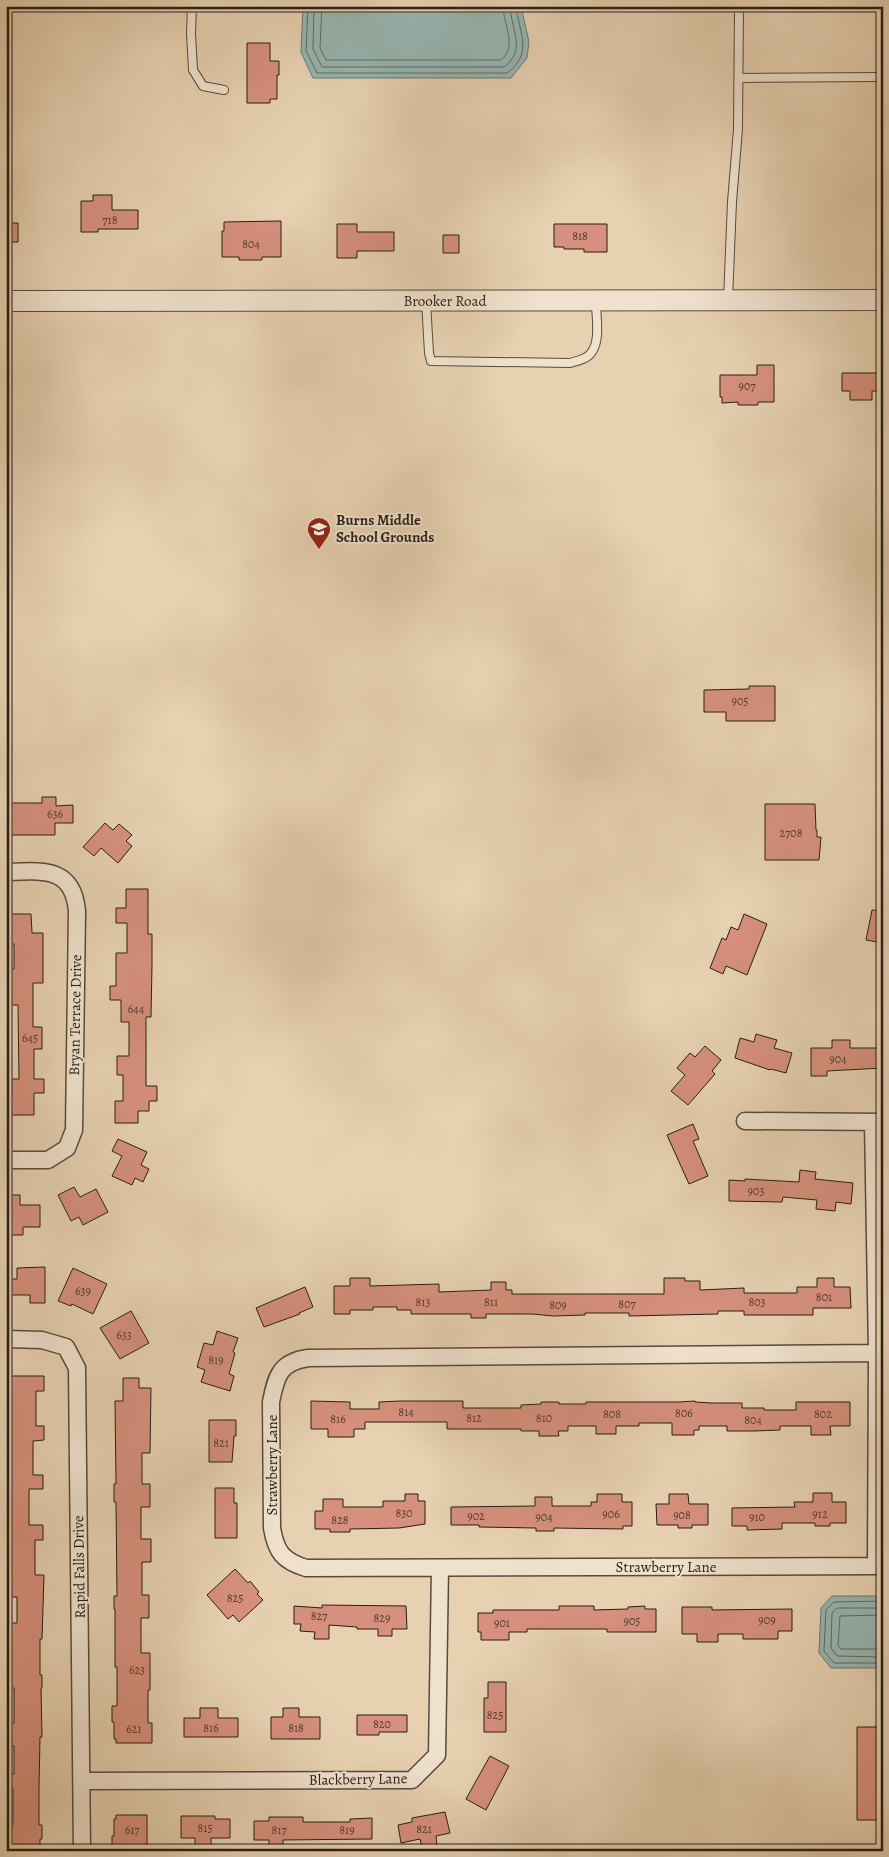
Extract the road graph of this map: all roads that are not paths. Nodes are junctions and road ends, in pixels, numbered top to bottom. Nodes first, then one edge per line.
1 (192, 6) edge
2 (739, 6) edge
3 (883, 77) edge
4 (739, 78) junction
5 (224, 90) dead end
6 (596, 300) junction
7 (728, 300) junction
8 (883, 300) edge
9 (6, 301) edge
10 (426, 301) junction
11 (6, 872) edge
12 (745, 1121) dead end
13 (878, 1122) edge
14 (6, 1160) edge
15 (6, 1339) edge
16 (877, 1353) junction
17 (880, 1566) edge
18 (440, 1568) junction
19 (82, 1781) junction
20 (82, 1851) edge

1 - 5 lane
2 - 4 lane
3 - 4 lane
4 - 7 lane
6 - 7 street, Brooker Road
6 - 10 street, Brooker Road
6 - 10 lane
7 - 8 street, Brooker Road
9 - 10 street, Brooker Road
11 - 14 street, Bryan Terrace Drive
12 - 13 street
13 - 16 street
15 - 19 street, Rapid Falls Drive
16 - 17 street
16 - 18 street, Strawberry Lane
17 - 18 street, Strawberry Lane
18 - 19 street, Blackberry Lane
19 - 20 street, Rapid Falls Drive

